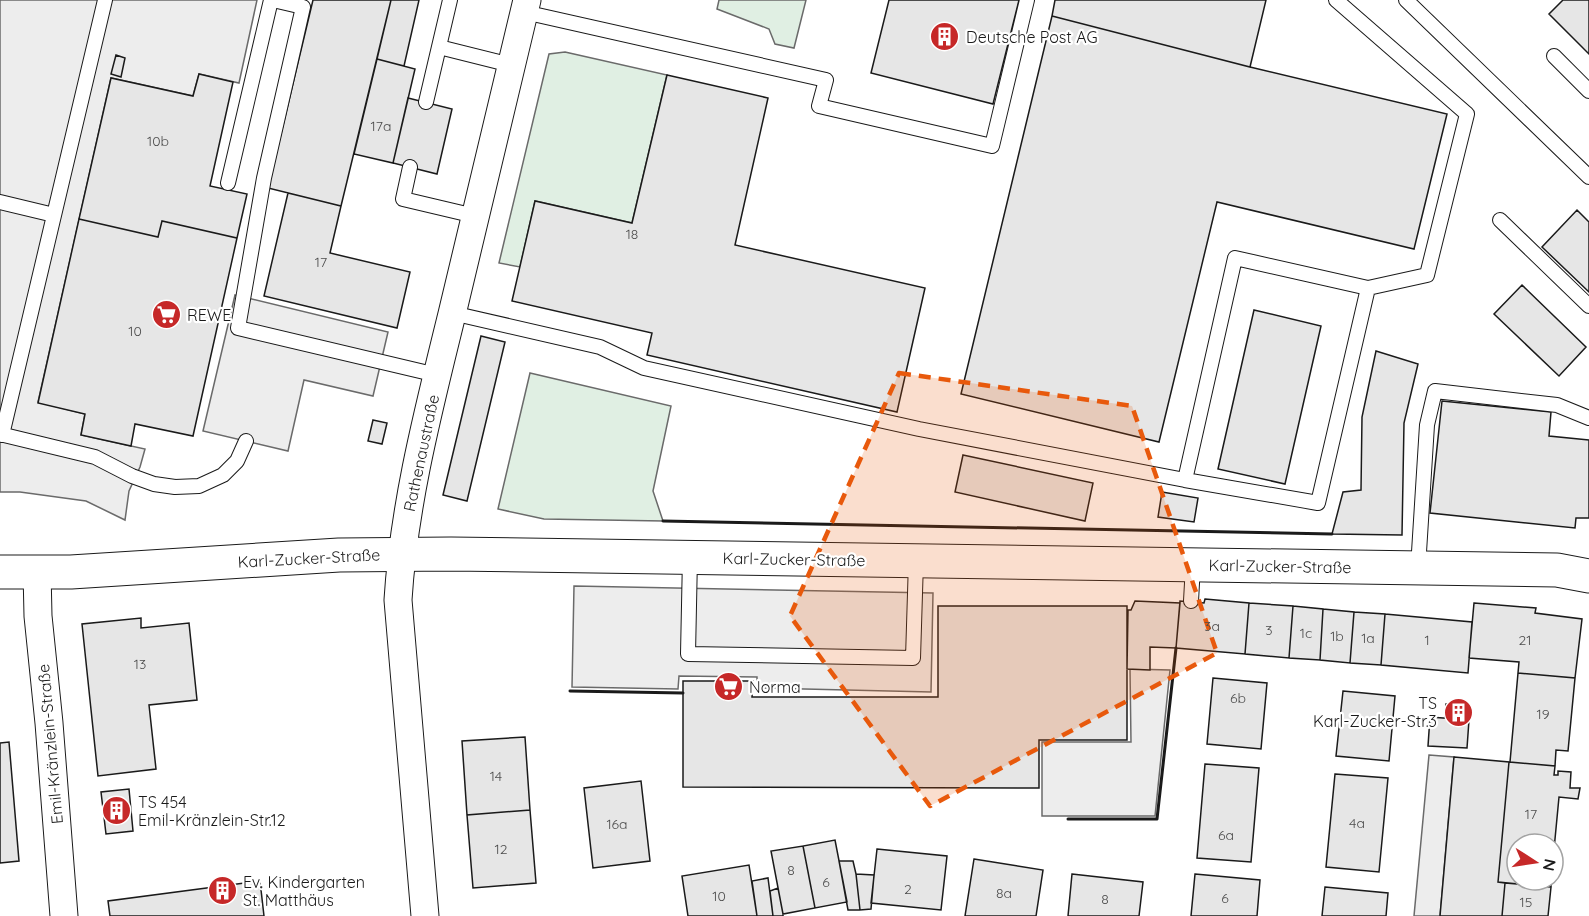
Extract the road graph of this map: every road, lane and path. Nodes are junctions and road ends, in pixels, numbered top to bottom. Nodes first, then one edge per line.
1 (105, 0) edge
2 (272, 0) edge
3 (450, 0) edge
4 (1027, 0) edge
5 (1336, 0) edge
6 (1406, 0) edge
7 (526, 6) edge
8 (439, 47) junction
9 (1554, 56) dead end
10 (512, 65) junction
11 (1589, 91) edge
12 (426, 102) dead end
13 (410, 167) dead end
14 (1589, 177) edge
15 (228, 183) dead end
16 (0, 202) edge
17 (54, 215) junction
18 (475, 216) junction
19 (1500, 220) dead end
20 (1368, 288) junction
21 (1589, 306) edge
22 (452, 313) junction
23 (437, 375) junction
24 (1589, 418) edge
25 (1, 435) edge
26 (246, 441) dead end
27 (1185, 480) junction
28 (401, 554) junction
29 (690, 557) junction
30 (916, 561) junction
31 (1193, 565) junction
32 (1418, 568) junction
33 (0, 572) edge
34 (37, 572) junction
35 (1589, 576) edge
36 (1191, 601) dead end
37 (64, 916) edge
38 (425, 916) edge

1 - 17 lane
2 - 15 lane
2 - 23 lane
3 - 8 lane
4 - 7 lane
5 - 20 lane
6 - 14 lane
7 - 10 street, Rathenaustraße
8 - 10 lane
8 - 12 lane
9 - 11 lane
10 - 18 street, Rathenaustraße
13 - 18 lane
16 - 17 lane
17 - 25 lane
18 - 22 street, Rathenaustraße
19 - 21 lane
20 - 27 lane
20 - 27 lane
22 - 23 street, Rathenaustraße
22 - 27 lane
23 - 28 street, Rathenaustraße
24 - 32 lane
25 - 26 lane
28 - 29 street, Karl-Zucker-Straße
28 - 34 street, Karl-Zucker-Straße
28 - 38 street, Rathenaustraße
29 - 30 street, Karl-Zucker-Straße
29 - 30 lane
30 - 31 street, Karl-Zucker-Straße
31 - 32 street, Karl-Zucker-Straße
31 - 36 lane
32 - 35 street, Karl-Zucker-Straße
33 - 34 street, Karl-Zucker-Straße
34 - 37 street, Emil-Kränzlein-Straße

